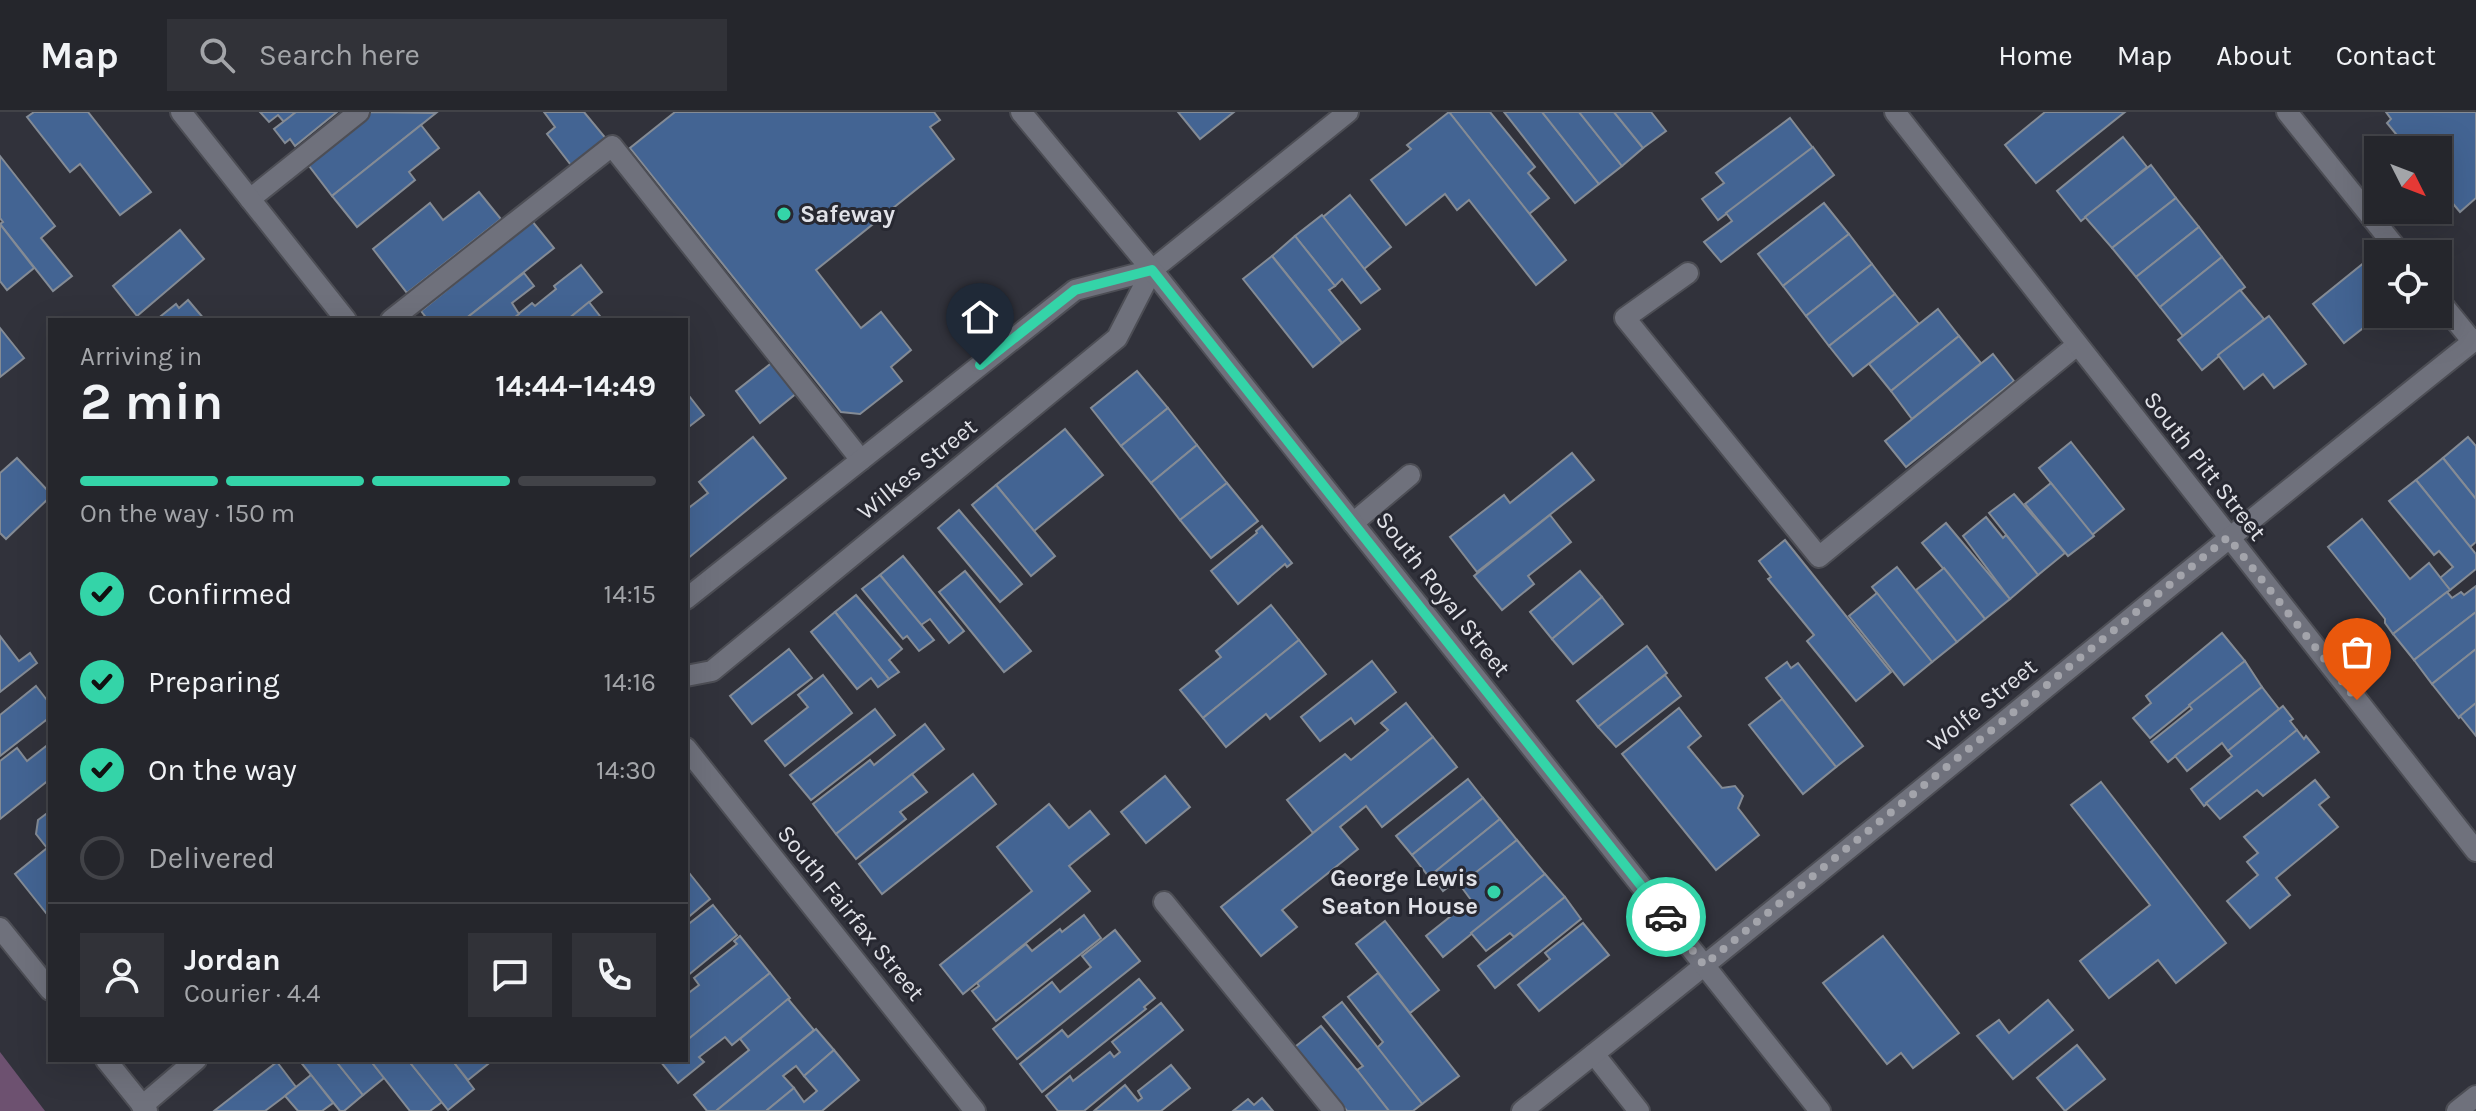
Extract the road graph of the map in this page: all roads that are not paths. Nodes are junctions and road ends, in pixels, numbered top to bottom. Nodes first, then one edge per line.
1 (181, 112) edge
2 (359, 112) edge
3 (1021, 112) edge
4 (1348, 112) edge
5 (1895, 112) edge
6 (2287, 112) edge
7 (250, 199) junction
8 (2390, 240) edge
9 (1152, 270) junction
10 (1688, 273) dead end
11 (2452, 315) edge
12 (344, 318) edge
13 (394, 318) edge
14 (2474, 341) edge
15 (2077, 345) junction
16 (861, 460) junction
17 (1410, 475) dead end
18 (1353, 523) junction
19 (2228, 537) junction
20 (688, 597) edge
21 (688, 676) edge
22 (688, 751) edge
23 (2476, 851) edge
24 (1164, 902) dead end
25 (0, 928) edge
26 (1704, 965) junction
27 (48, 988) edge
28 (1594, 1054) junction
29 (108, 1062) edge
30 (194, 1062) edge
31 (2476, 1096) edge
32 (144, 1108) edge
33 (975, 1111) edge
34 (1334, 1111) edge
35 (1522, 1111) edge
36 (1639, 1111) edge
37 (1820, 1111) edge
38 (2457, 1111) edge

1 - 7 street
2 - 7 street
3 - 9 street, South Royal Street
4 - 9 street, Wilkes Street
5 - 15 street, South Pitt Street
6 - 8 street
7 - 12 street
9 - 16 street, Wilkes Street
9 - 18 street, South Royal Street
9 - 21 street, Wilkes Street
10 - 15 street
11 - 14 street
13 - 16 street
14 - 19 street, Wolfe Street
15 - 19 street, South Pitt Street
16 - 20 street, Wilkes Street
17 - 18 street
18 - 26 street, South Royal Street
19 - 23 street, South Pitt Street
19 - 26 street, Wolfe Street
22 - 33 street, South Fairfax Street
24 - 34 street
25 - 27 street
26 - 28 street, Wolfe Street
26 - 37 street, South Royal Street
28 - 35 street, Wolfe Street
28 - 36 street
29 - 32 street
30 - 32 street
31 - 38 street

